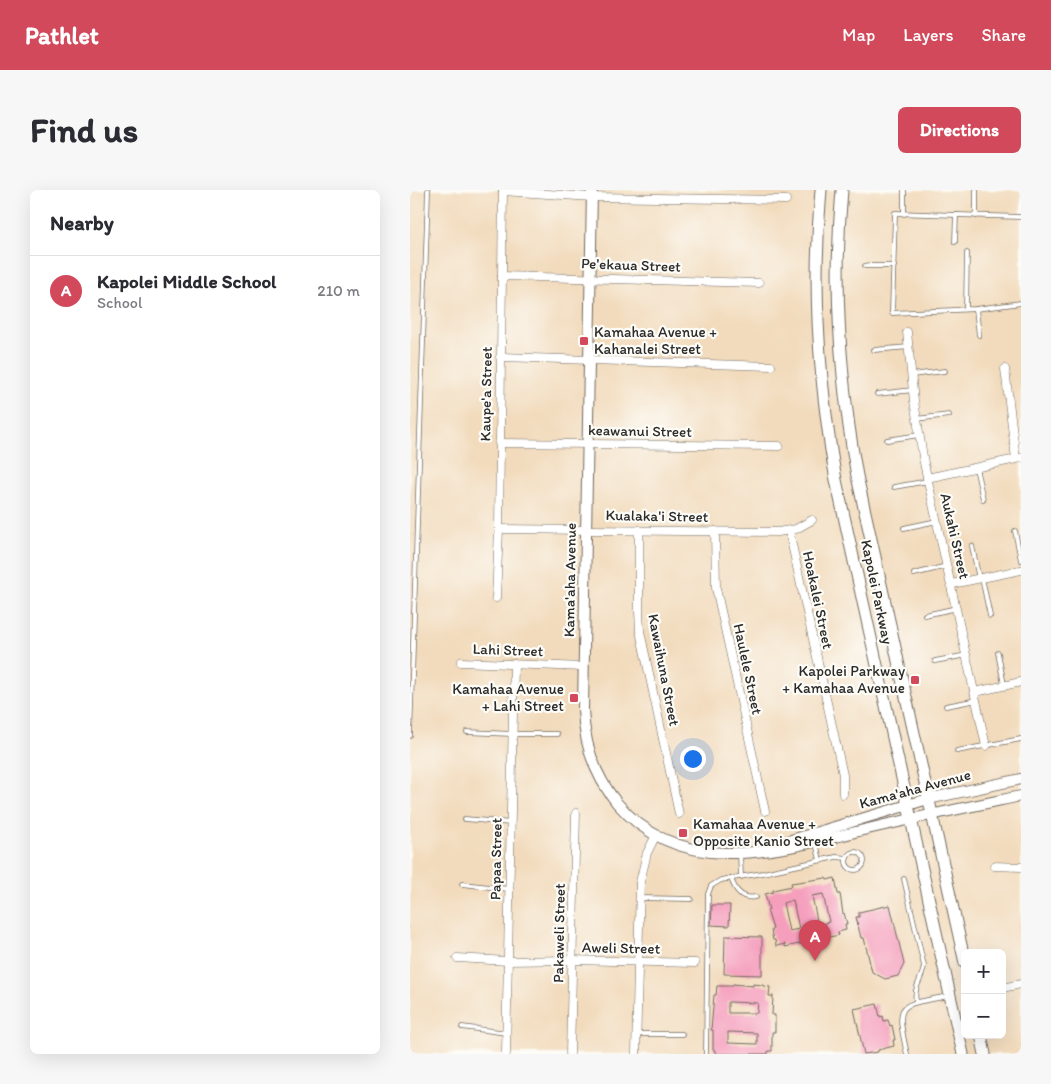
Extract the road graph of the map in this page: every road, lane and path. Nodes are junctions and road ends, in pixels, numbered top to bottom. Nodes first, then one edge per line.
1 (428, 190) edge
2 (821, 190) edge
3 (842, 190) edge
4 (904, 190) edge
5 (976, 190) edge
6 (503, 191) edge
7 (592, 194) edge
8 (680, 194) edge
9 (786, 200) dead end
10 (904, 214) junction
11 (956, 215) junction
12 (976, 216) junction
13 (1021, 217) edge
14 (955, 242) dead end
15 (967, 253) dead end
16 (864, 266) dead end
17 (894, 266) junction
18 (502, 276) junction
19 (590, 277) junction
20 (759, 283) dead end
21 (1021, 303) edge
22 (966, 309) junction
23 (976, 309) junction
24 (907, 332) dead end
25 (979, 335) dead end
26 (908, 347) junction
27 (874, 350) dead end
28 (500, 357) junction
29 (589, 360) junction
30 (771, 366) dead end
31 (1005, 369) dead end
32 (945, 371) dead end
33 (911, 375) junction
34 (913, 390) junction
35 (877, 394) dead end
36 (949, 415) dead end
37 (916, 419) junction
38 (919, 435) junction
39 (887, 440) dead end
40 (499, 443) junction
41 (588, 444) junction
42 (779, 446) dead end
43 (1019, 460) edge
44 (976, 468) junction
45 (927, 479) junction
46 (894, 487) dead end
47 (983, 499) dead end
48 (812, 520) dead end
49 (937, 521) junction
50 (904, 528) dead end
51 (499, 529) junction
52 (586, 529) junction
53 (639, 530) junction
54 (715, 531) junction
55 (789, 531) junction
56 (1015, 531) dead end
57 (972, 546) dead end
58 (1021, 560) edge
59 (947, 566) junction
60 (1021, 570) edge
61 (914, 574) dead end
62 (980, 578) junction
63 (952, 584) junction
64 (496, 598) dead end
65 (957, 608) junction
66 (925, 615) dead end
67 (990, 616) dead end
68 (998, 653) dead end
69 (967, 655) junction
70 (461, 662) dead end
71 (935, 662) dead end
72 (514, 664) junction
73 (584, 667) junction
74 (1021, 682) edge
75 (1004, 685) junction
76 (976, 696) junction
77 (946, 706) dead end
78 (467, 732) dead end
79 (512, 734) junction
80 (557, 734) dead end
81 (410, 736) edge
82 (1021, 739) edge
83 (986, 746) junction
84 (957, 751) dead end
85 (1021, 779) edge
86 (843, 794) dead end
87 (1021, 796) edge
88 (928, 799) junction
89 (908, 804) junction
90 (765, 811) dead end
91 (576, 813) dead end
92 (679, 814) dead end
93 (932, 815) junction
94 (465, 819) dead end
95 (912, 819) junction
96 (511, 822) junction
97 (656, 835) junction
98 (815, 837) junction
99 (740, 854) junction
100 (847, 858) junction
101 (820, 860) junction
102 (994, 866) dead end
103 (1021, 866) edge
104 (741, 877) junction
105 (731, 878) junction
106 (904, 879) dead end
107 (462, 884) dead end
108 (510, 889) junction
109 (756, 897) dead end
110 (639, 898) junction
111 (691, 899) dead end
112 (962, 949) edge
113 (457, 958) dead end
114 (572, 960) junction
115 (508, 961) junction
116 (637, 962) junction
117 (694, 963) dead end
118 (1021, 984) edge
119 (1006, 987) edge
120 (950, 996) junction
121 (916, 1002) junction
122 (462, 1027) dead end
123 (507, 1033) junction
124 (636, 1034) junction
125 (682, 1034) dead end
126 (982, 1039) edge
127 (506, 1054) edge
128 (570, 1054) edge
129 (636, 1054) edge
130 (706, 1054) edge
131 (907, 1054) edge
132 (963, 1054) edge
133 (985, 1054) edge

1 - 81 lane
2 - 89 main road, Kapolei Parkway
3 - 88 main road, Kapolei Parkway
4 - 10 lane
5 - 12 lane
6 - 7 street
6 - 18 street, Kaupe'a Street
7 - 8 street
7 - 19 street, Kama'aha Avenue
8 - 9 street
10 - 11 lane
10 - 17 lane
11 - 12 lane
11 - 14 lane
12 - 13 lane
15 - 22 lane
16 - 17 lane
17 - 22 lane
18 - 19 street, Pe'ekaua Street
18 - 28 street, Kaupe'a Street
19 - 20 street, Pe'ekaua Street
19 - 29 street, Kama'aha Avenue
21 - 23 lane
22 - 23 lane
23 - 25 lane
24 - 26 street, Aukahi Street
26 - 27 lane
26 - 33 street, Aukahi Street
28 - 29 street
28 - 40 street, Kaupe'a Street
29 - 30 street
29 - 41 street, Kama'aha Avenue
31 - 43 street
32 - 33 lane
33 - 34 street, Aukahi Street
34 - 35 lane
34 - 37 street, Aukahi Street
36 - 37 lane
37 - 38 street, Aukahi Street
38 - 39 lane
38 - 45 street, Aukahi Street
40 - 41 street, keawanui Street
40 - 51 street, Kaupe'a Street
41 - 42 street, keawanui Street
41 - 52 street, Kama'aha Avenue
43 - 44 street
44 - 45 street
44 - 47 lane
45 - 46 lane
45 - 49 street, Aukahi Street
48 - 55 street, Kualaka'i Street
49 - 50 lane
49 - 59 street, Aukahi Street
51 - 52 street, Kualaka'i Street
51 - 64 street, Kaupe'a Street
52 - 53 street, Kualaka'i Street
52 - 73 street, Kama'aha Avenue
53 - 54 street, Kualaka'i Street
53 - 92 street, Kawaihuna Street
54 - 55 street, Kualaka'i Street
54 - 90 street, Haulele Street
55 - 86 street, Hoakalei Street
56 - 58 lane
57 - 62 lane
59 - 61 lane
59 - 63 street, Aukahi Street
60 - 62 street
62 - 63 street
62 - 67 lane
63 - 65 street, Aukahi Street
65 - 66 lane
65 - 69 street, Aukahi Street
68 - 75 lane
69 - 71 lane
69 - 76 street, Aukahi Street
70 - 72 street, Lahi Street
72 - 73 street, Lahi Street
72 - 79 street, Papaa Street
73 - 97 street, Kama'aha Avenue
74 - 75 street
75 - 76 street
76 - 77 lane
76 - 83 street, Aukahi Street
78 - 79 lane
79 - 80 lane
79 - 96 street, Papaa Street
82 - 83 lane
83 - 84 lane
85 - 88 street, Kama'aha Avenue
87 - 93 street, Kama'aha Avenue
88 - 89 street, Kama'aha Avenue
88 - 93 main road, Kapolei Parkway
89 - 95 main road, Kapolei Parkway
89 - 98 street, Kama'aha Avenue
91 - 114 street, Pakaweli Street
93 - 95 street, Kama'aha Avenue
93 - 112 main road, Kapolei Parkway
94 - 96 lane
95 - 98 street, Kama'aha Avenue
95 - 120 main road, Kapolei Parkway
96 - 108 street, Papaa Street
97 - 99 street, Kama'aha Avenue
97 - 110 street
98 - 99 street, Kama'aha Avenue
98 - 101 lane
99 - 104 lane
100 - 100 lane
100 - 101 lane
101 - 104 lane
102 - 103 street
104 - 105 lane
105 - 109 lane
105 - 130 lane
106 - 121 lane
107 - 108 lane
108 - 115 street, Papaa Street
110 - 111 lane
110 - 116 street
113 - 115 street, Aweli Street
114 - 115 street, Aweli Street
114 - 116 street, Aweli Street
114 - 128 street, Pakaweli Street
115 - 123 street, Papaa Street
116 - 117 street, Aweli Street
116 - 124 street
118 - 119 street
120 - 121 lane
120 - 132 main road, Kapolei Parkway
121 - 131 lane
122 - 123 lane
123 - 127 street, Papaa Street
124 - 125 lane
124 - 129 street
126 - 133 main road

